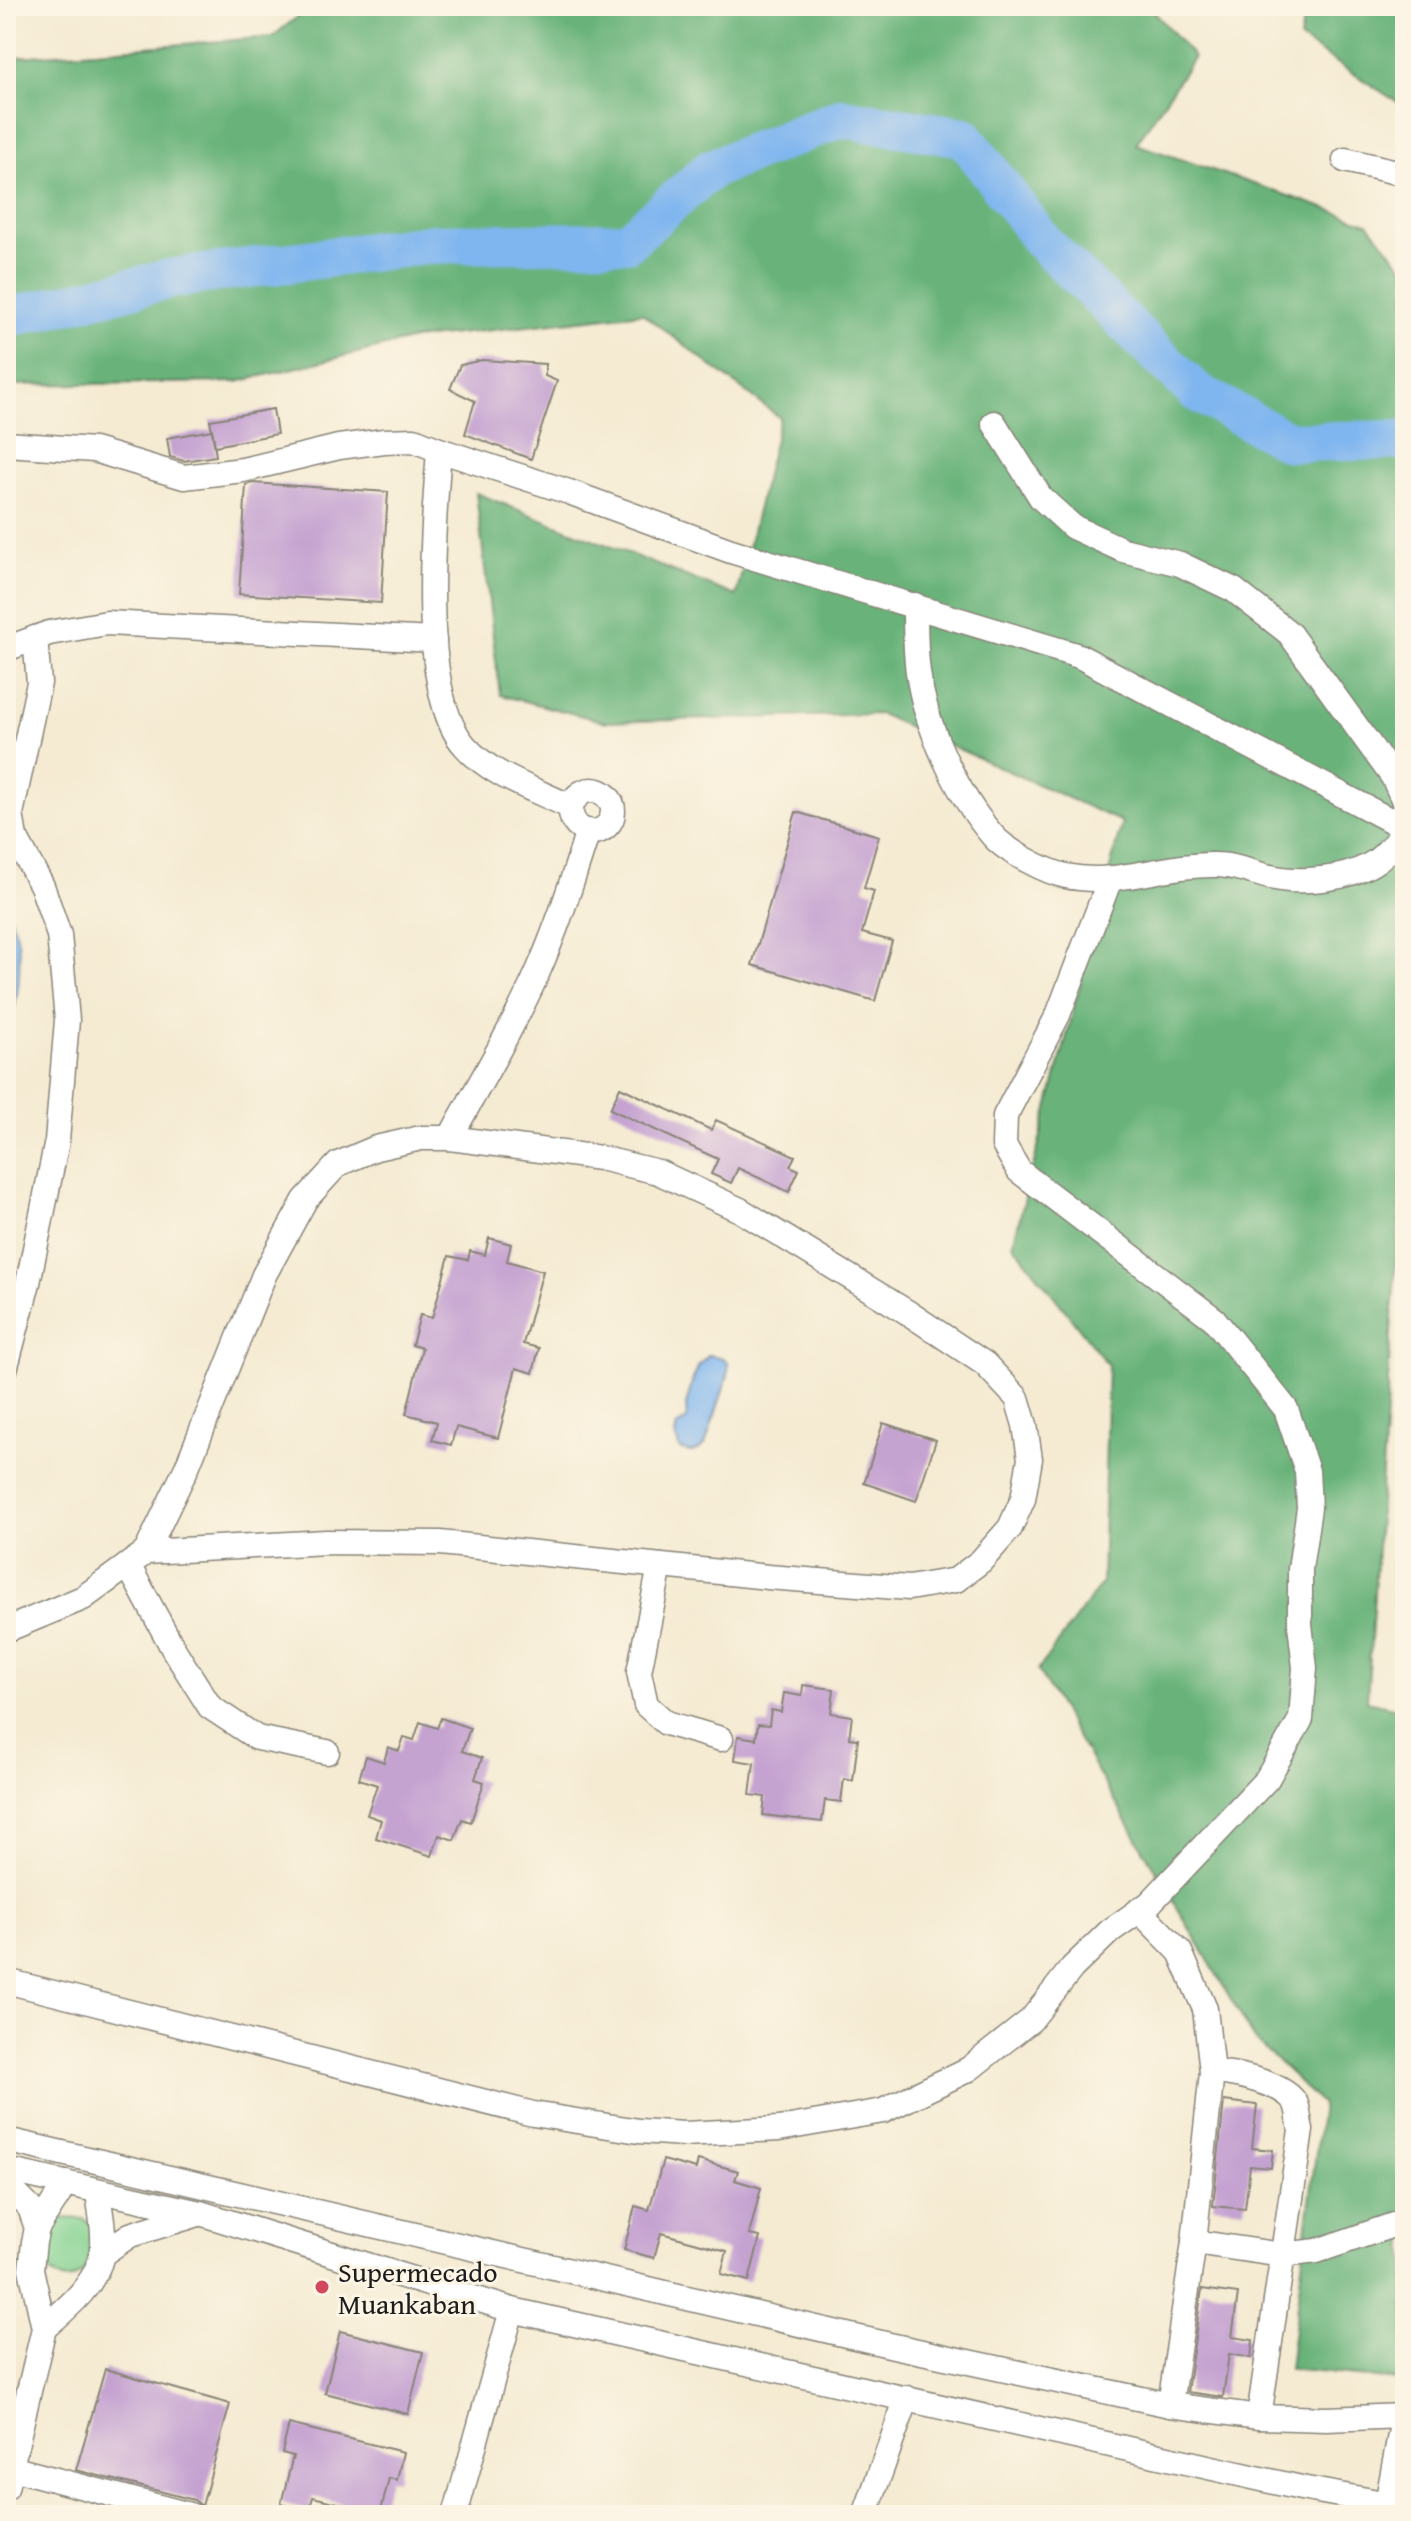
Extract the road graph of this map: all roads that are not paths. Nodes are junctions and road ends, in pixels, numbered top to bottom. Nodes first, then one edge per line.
1 (1345, 160) dead end
2 (1405, 174) edge
3 (994, 423) dead end
4 (6, 444) edge
5 (439, 450) junction
6 (915, 605) junction
7 (35, 638) junction
8 (434, 640) junction
9 (6, 649) edge
10 (571, 807) junction
11 (1405, 812) edge
12 (1405, 829) edge
13 (588, 831) junction
14 (1110, 879) junction
15 (450, 1138) junction
16 (6, 1366) edge
17 (137, 1559) junction
18 (660, 1566) junction
19 (6, 1630) edge
20 (721, 1739) dead end
21 (327, 1752) dead end
22 (1139, 1910) junction
23 (6, 1981) edge
24 (1212, 2072) junction
25 (6, 2140) edge
26 (6, 2170) edge
27 (66, 2183) junction
28 (6, 2184) edge
29 (98, 2192) junction
30 (200, 2213) junction
31 (1405, 2221) edge
32 (37, 2228) junction
33 (1194, 2242) junction
34 (102, 2254) junction
35 (1282, 2255) junction
36 (512, 2310) junction
37 (44, 2328) junction
38 (907, 2398) junction
39 (1170, 2405) junction
40 (1405, 2408) edge
41 (1404, 2416) edge
42 (1259, 2417) junction
43 (9, 2478) edge
44 (1396, 2506) edge
45 (190, 2515) edge
46 (455, 2515) edge
47 (865, 2515) edge

1 - 2 street
3 - 11 street
4 - 5 street
5 - 6 street
5 - 8 street
6 - 12 street
6 - 14 street
7 - 8 street
7 - 9 street
7 - 16 street
8 - 10 street
10 - 13 street
10 - 13 street
12 - 14 street
13 - 15 street
14 - 22 street
15 - 17 street
15 - 18 street
17 - 18 street
17 - 19 street
17 - 21 street
18 - 20 street
22 - 23 street
22 - 24 street
24 - 33 street
24 - 35 street
25 - 39 street
26 - 27 street
27 - 29 street
27 - 32 street
28 - 32 street
29 - 30 street
29 - 34 street
30 - 34 street
30 - 36 street
31 - 35 street
32 - 37 street
33 - 35 street
33 - 39 street
34 - 37 street
35 - 42 street
36 - 38 street
36 - 46 street
37 - 43 street
38 - 44 street
38 - 47 street
39 - 42 street
40 - 41 street
41 - 42 street
41 - 44 street
43 - 45 street

